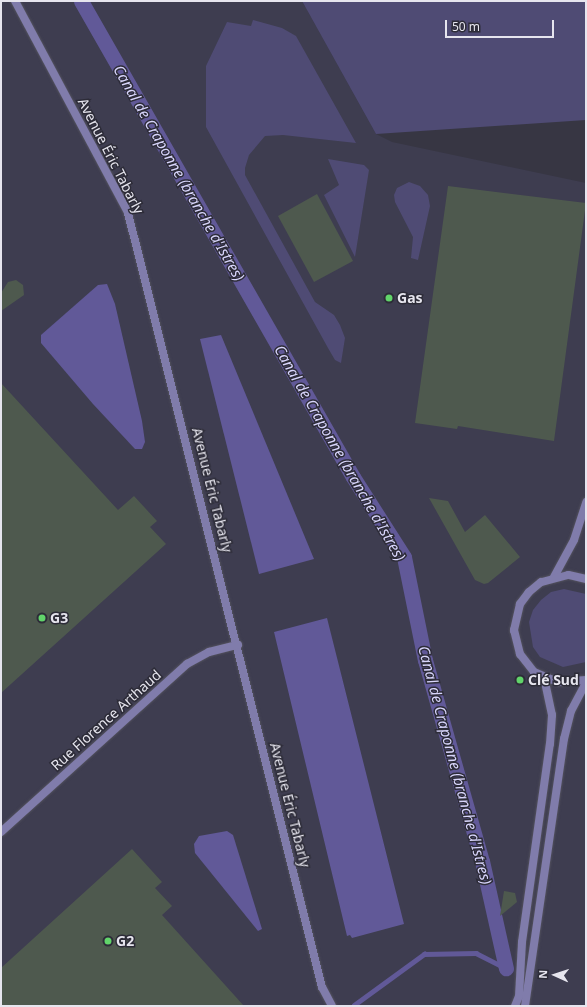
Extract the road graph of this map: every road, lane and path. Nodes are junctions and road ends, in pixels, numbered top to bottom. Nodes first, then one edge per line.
1 (15, 1) edge
2 (586, 502) edge
3 (554, 576) junction
4 (586, 579) edge
5 (238, 645) junction
6 (544, 678) junction
7 (586, 680) edge
8 (586, 683) edge
9 (1, 832) edge
10 (332, 1006) edge
11 (515, 1006) edge
12 (525, 1006) edge

1 - 5 street, Avenue Éric Tabarly
2 - 3 street
3 - 4 street
3 - 6 street
5 - 9 street, Rue Florence Arthaud
5 - 10 street, Avenue Éric Tabarly
6 - 7 street
6 - 11 street
8 - 12 street

